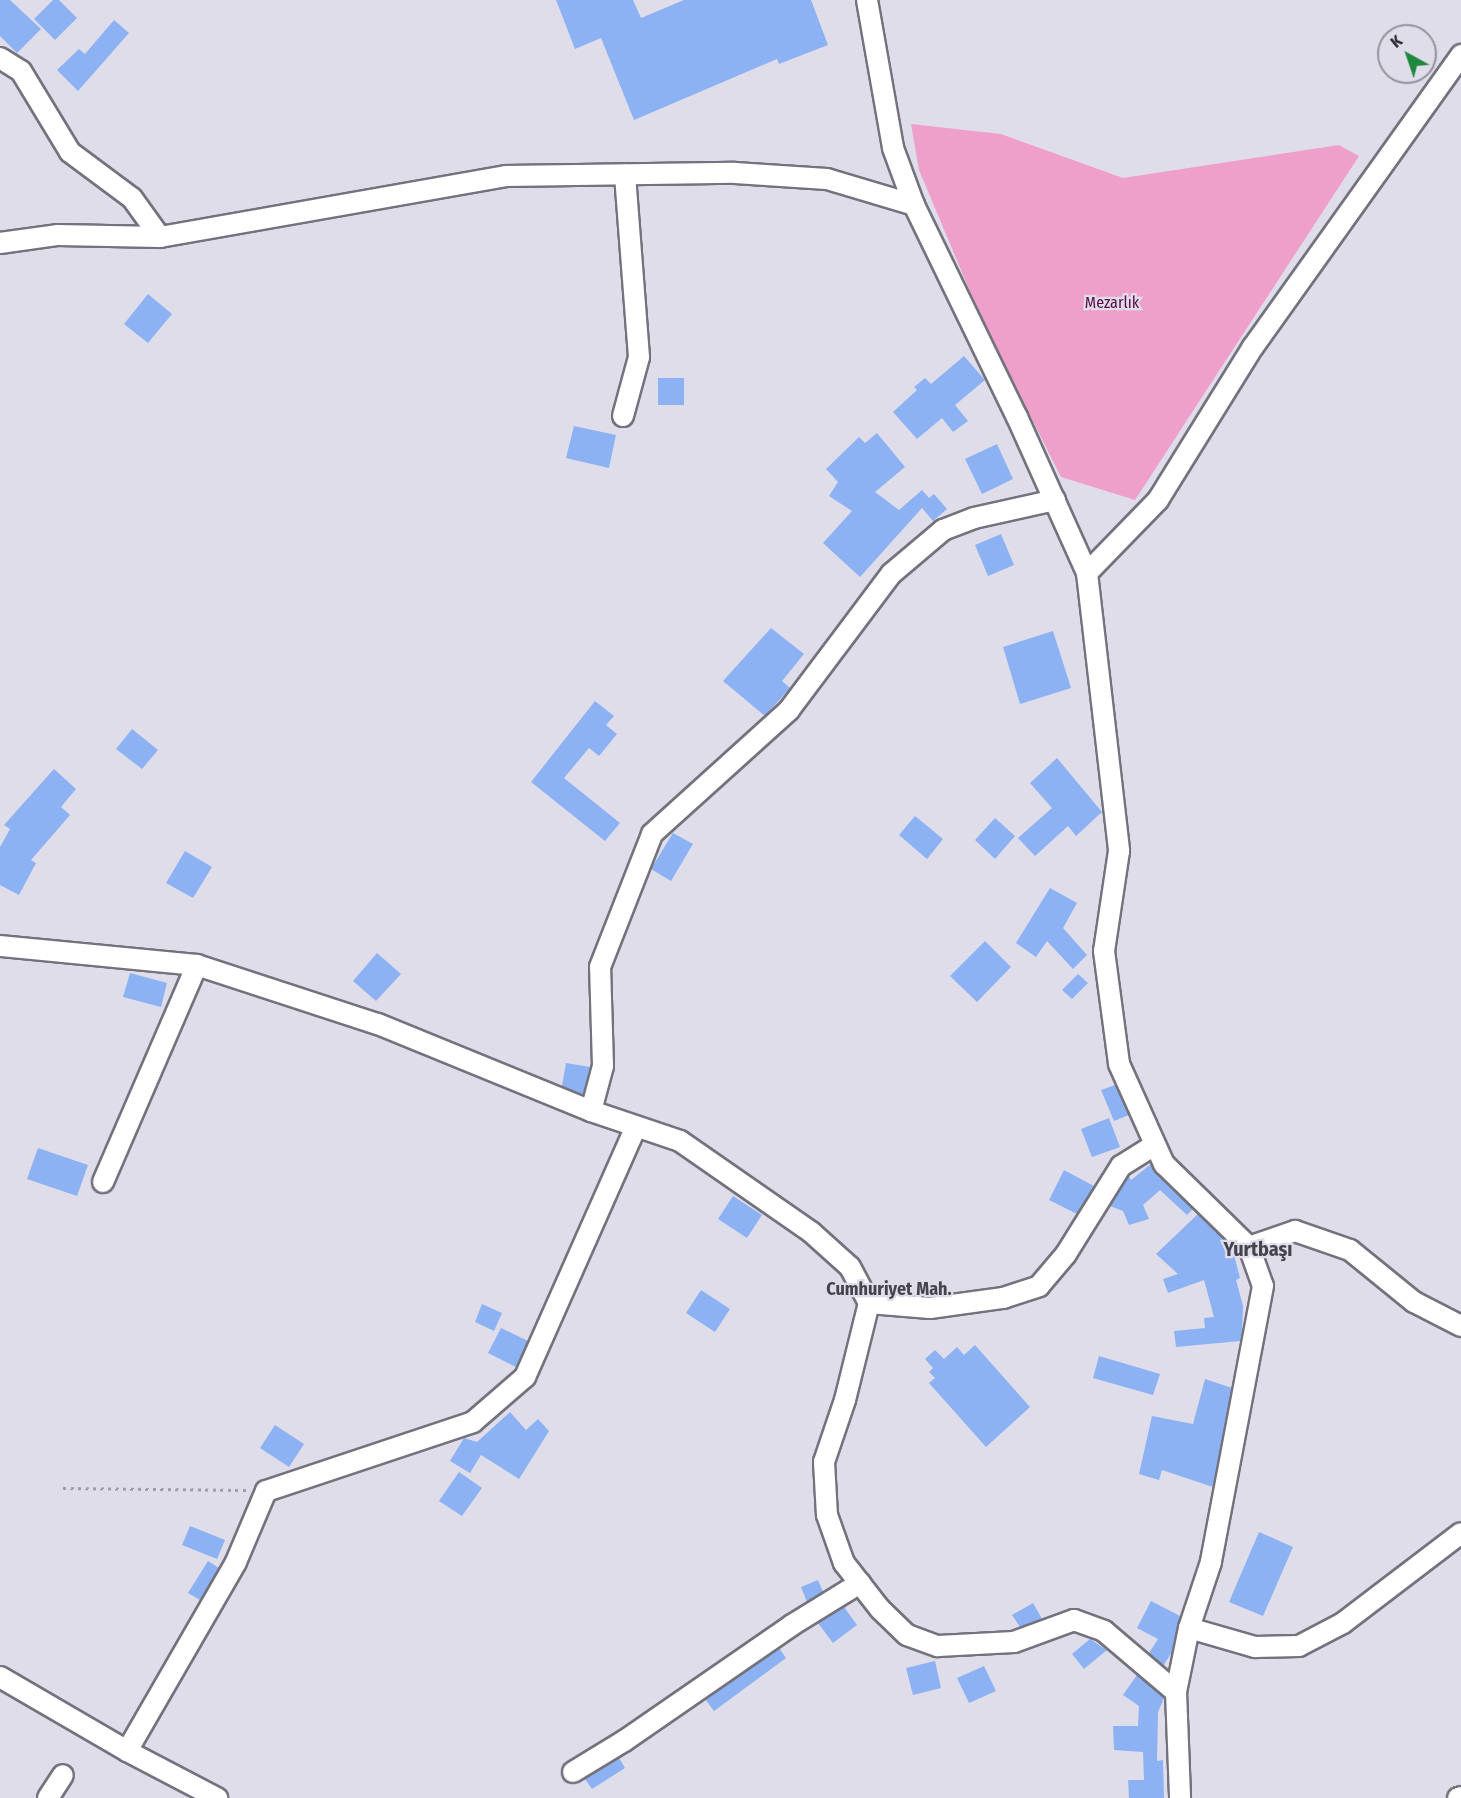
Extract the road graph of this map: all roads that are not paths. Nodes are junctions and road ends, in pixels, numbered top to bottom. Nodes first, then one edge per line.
1 (867, 0) edge
2 (1461, 55) edge
3 (0, 58) edge
4 (626, 175) junction
5 (914, 205) junction
6 (160, 237) junction
7 (0, 243) edge
8 (623, 416) dead end
9 (1055, 500) junction
10 (1087, 573) junction
11 (0, 946) edge
12 (197, 965) junction
13 (591, 1111) junction
14 (636, 1126) junction
15 (1155, 1145) junction
16 (103, 1182) dead end
17 (1249, 1247) junction
18 (869, 1303) junction
19 (1461, 1326) edge
20 (1461, 1533) edge
21 (860, 1584) junction
22 (1189, 1628) junction
23 (0, 1677) edge
24 (1176, 1692) junction
25 (127, 1751) junction
26 (573, 1772) dead end
27 (63, 1775) dead end
28 (48, 1798) edge
29 (217, 1798) edge
30 (1180, 1798) edge

1 - 5 street
2 - 10 street
3 - 6 street
4 - 5 street
4 - 6 street
4 - 8 street
5 - 9 street
6 - 7 street
9 - 10 street
9 - 13 street
10 - 15 street
11 - 12 street
12 - 13 street
12 - 16 street
13 - 14 street
14 - 18 street
14 - 25 street
15 - 17 street
15 - 18 street
17 - 19 street
17 - 22 street
18 - 21 street
20 - 22 street
21 - 24 street
21 - 26 street
22 - 24 street
23 - 25 street
24 - 30 street
25 - 29 street
27 - 28 street

